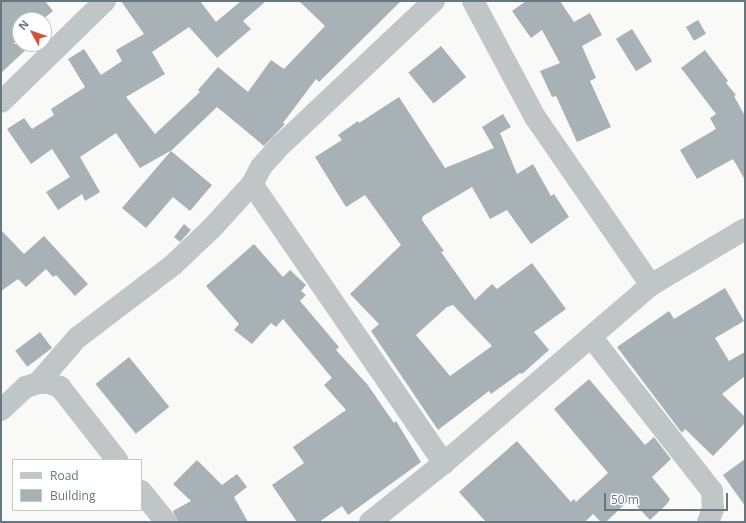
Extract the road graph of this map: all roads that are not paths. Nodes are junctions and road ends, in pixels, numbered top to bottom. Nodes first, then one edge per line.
1 (105, 1) edge
2 (434, 1) edge
3 (473, 1) edge
4 (1, 102) edge
5 (252, 184) junction
6 (745, 229) edge
7 (651, 285) junction
8 (592, 338) junction
9 (38, 383) junction
10 (1, 410) edge
11 (116, 459) edge
12 (444, 463) junction
13 (142, 492) edge
14 (166, 522) edge
15 (370, 522) edge
16 (708, 522) edge

1 - 4 street
2 - 5 street
3 - 7 street
5 - 9 street
5 - 12 street
6 - 7 street
7 - 8 street
8 - 12 street
8 - 16 street
9 - 10 street
9 - 11 street
12 - 15 street
13 - 14 street

